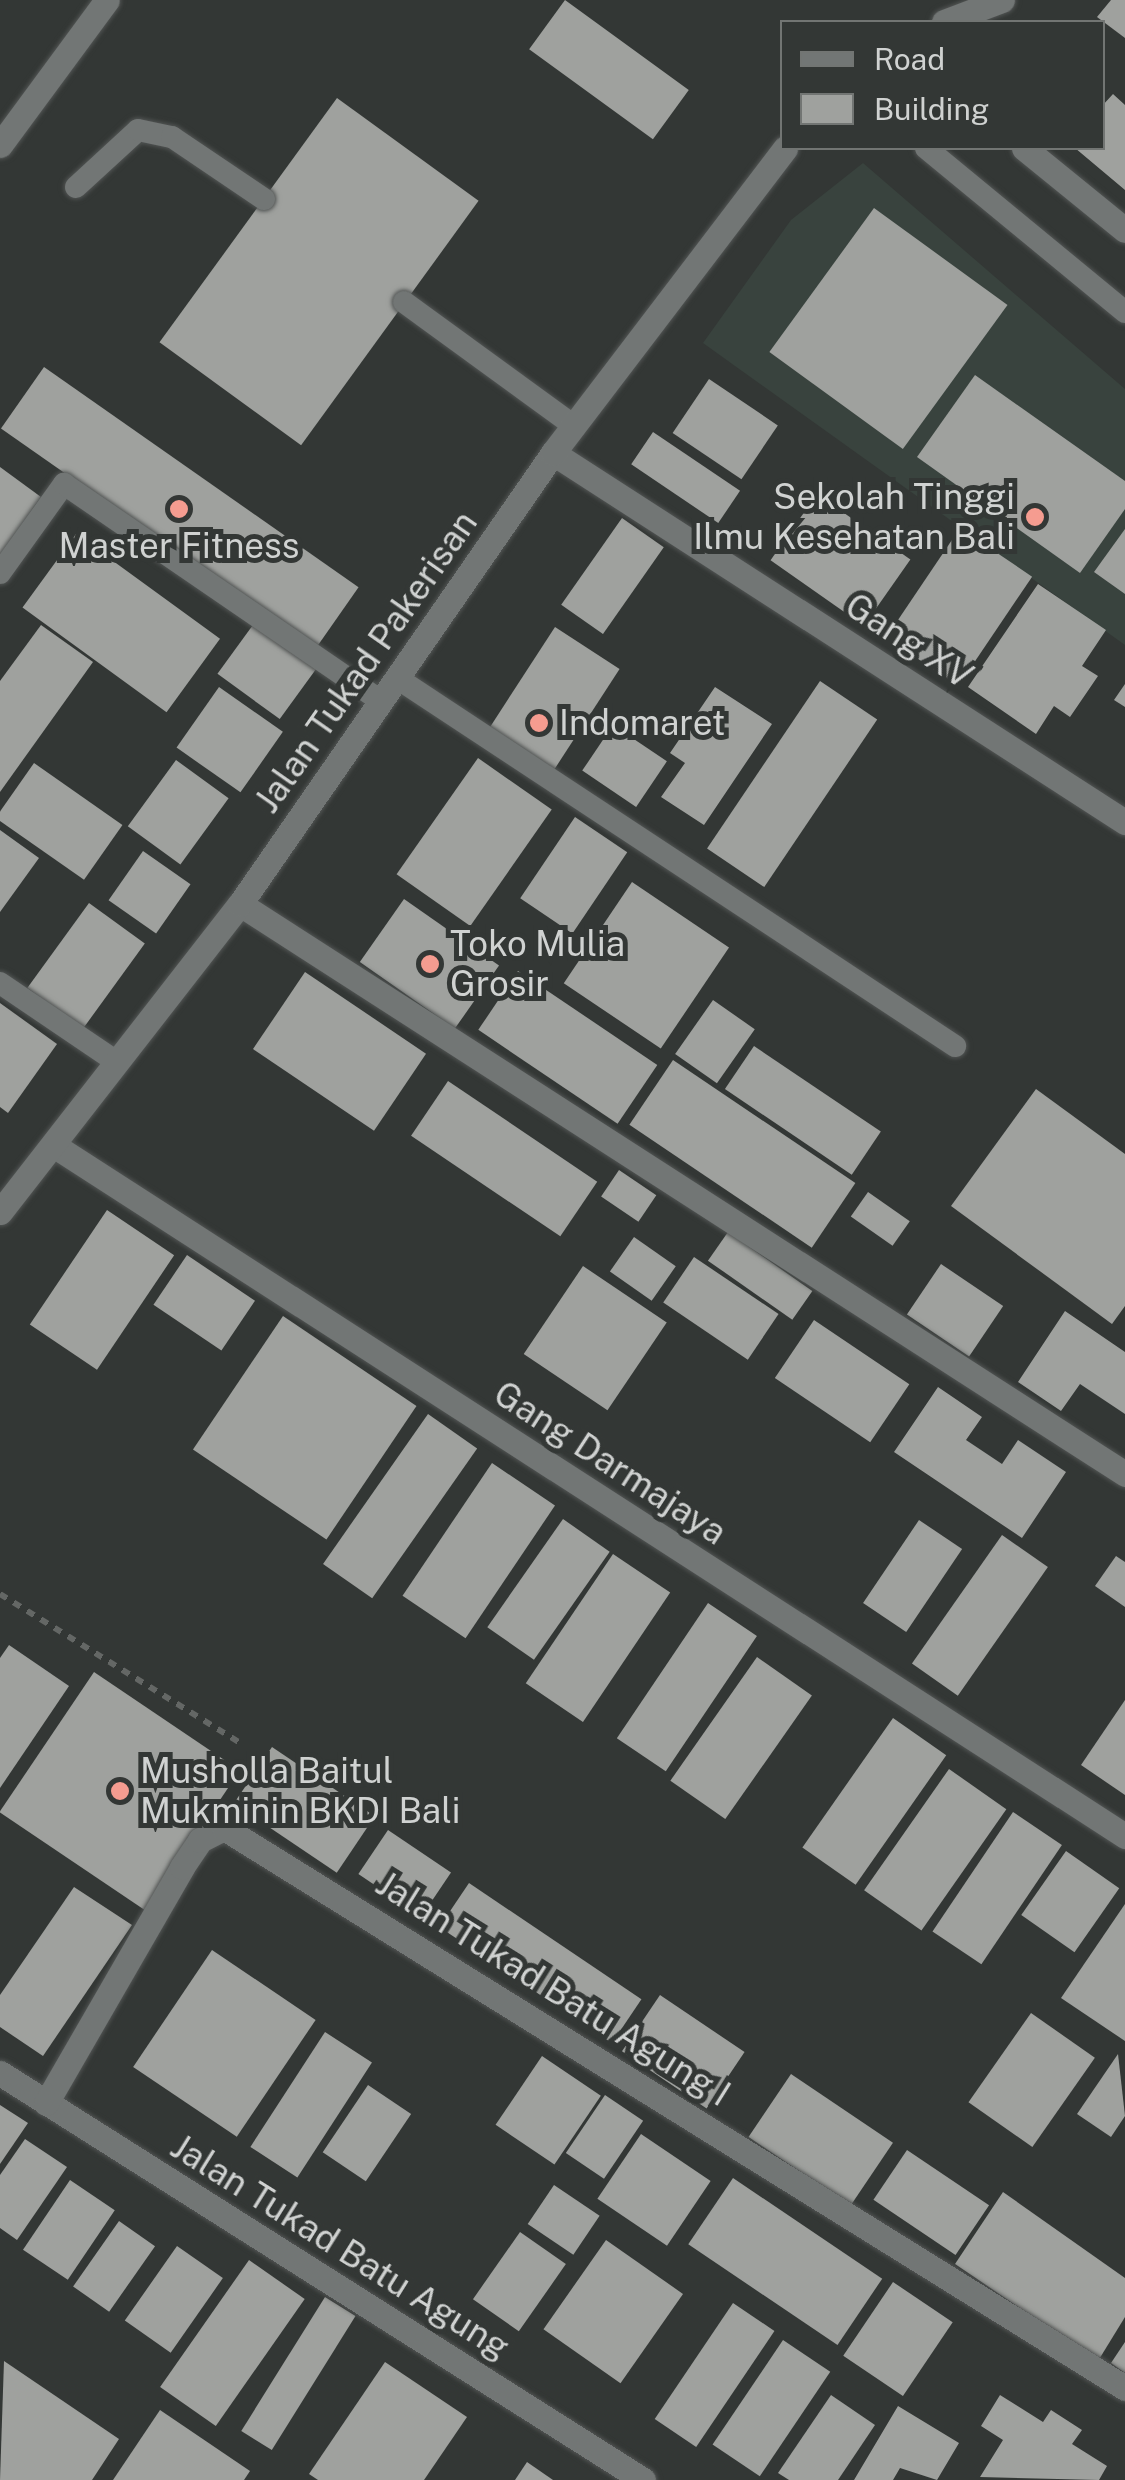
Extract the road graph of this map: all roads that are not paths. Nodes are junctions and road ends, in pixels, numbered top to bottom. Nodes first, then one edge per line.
1 (107, 0) edge
2 (1002, 0) edge
3 (949, 20) edge
4 (0, 144) edge
5 (783, 150) edge
6 (928, 150) edge
7 (1026, 150) edge
8 (76, 186) dead end
9 (264, 199) dead end
10 (1125, 230) edge
11 (404, 302) dead end
12 (1125, 312) edge
13 (574, 426) junction
14 (553, 453) junction
15 (0, 573) edge
16 (400, 680) junction
17 (382, 702) junction
18 (1125, 822) edge
19 (240, 904) junction
20 (0, 983) edge
21 (955, 1046) dead end
22 (115, 1061) junction
23 (58, 1148) junction
24 (0, 1212) edge
25 (1125, 1474) edge
26 (1125, 1836) edge
27 (0, 2073) edge
28 (46, 2103) junction
29 (1125, 2388) edge
30 (643, 2480) edge

1 - 4 street
2 - 3 street
5 - 13 street, Jalan Tukad Pakerisan
6 - 12 lane
7 - 10 street
8 - 9 lane
11 - 13 lane
13 - 14 street, Jalan Tukad Pakerisan
14 - 16 street, Jalan Tukad Pakerisan
14 - 18 street, Gang XV
15 - 17 lane
16 - 17 street, Jalan Tukad Pakerisan
16 - 21 lane
17 - 19 street, Jalan Tukad Pakerisan
19 - 22 street, Jalan Tukad Pakerisan
19 - 25 street
20 - 22 lane
22 - 23 street, Jalan Tukad Pakerisan
23 - 24 street, Jalan Tukad Pakerisan
23 - 26 street, Gang Darmajaya
27 - 28 street, Jalan Tukad Batu Agung
28 - 29 street, Jalan Tukad Batu Agung I
28 - 30 street, Jalan Tukad Batu Agung

